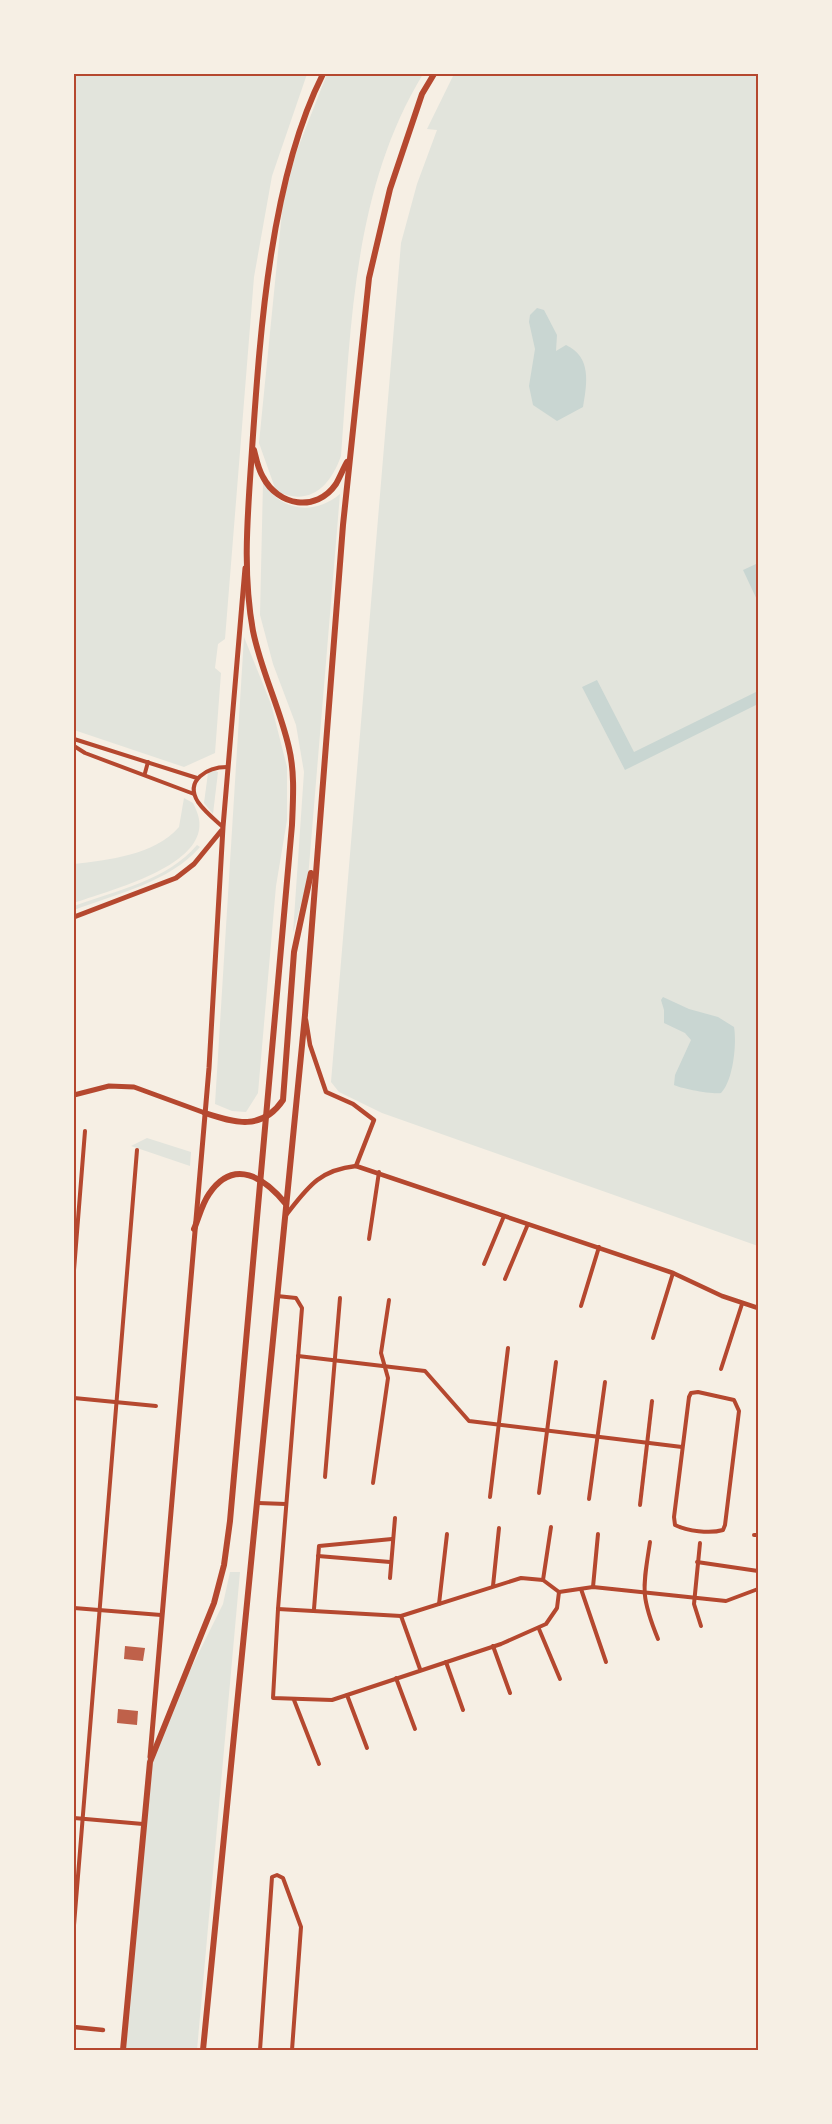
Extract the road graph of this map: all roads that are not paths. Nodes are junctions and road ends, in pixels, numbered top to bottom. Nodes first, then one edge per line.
1 (323, 74) edge
2 (434, 74) edge
3 (252, 446) junction
4 (349, 458) junction
5 (246, 554) junction
6 (74, 739) edge
7 (74, 746) edge
8 (148, 762) junction
9 (227, 767) junction
10 (145, 773) junction
11 (197, 778) junction
12 (194, 794) junction
13 (222, 828) junction
14 (316, 851) junction
15 (74, 917) edge
16 (305, 1015) junction
17 (74, 1095) edge
18 (205, 1113) junction
19 (85, 1131) dead end
20 (137, 1150) dead end
21 (356, 1166) junction
22 (379, 1172) junction
23 (74, 1188) edge
24 (80, 1188) junction
25 (286, 1203) junction
26 (504, 1216) junction
27 (285, 1218) junction
28 (528, 1224) junction
29 (194, 1229) junction
30 (369, 1239) dead end
31 (599, 1247) junction
32 (484, 1264) dead end
33 (74, 1270) edge
34 (673, 1273) junction
35 (505, 1279) dead end
36 (277, 1296) junction
37 (340, 1298) dead end
38 (389, 1300) dead end
39 (742, 1304) junction
40 (581, 1306) dead end
41 (759, 1308) edge
42 (653, 1338) dead end
43 (508, 1348) dead end
44 (298, 1356) junction
45 (334, 1360) junction
46 (556, 1362) dead end
47 (385, 1365) junction
48 (721, 1369) dead end
49 (605, 1383) dead end
50 (74, 1398) edge
51 (116, 1401) junction
52 (652, 1401) dead end
53 (156, 1406) dead end
54 (499, 1425) junction
55 (549, 1431) junction
56 (598, 1436) junction
57 (648, 1443) junction
58 (682, 1447) junction
59 (325, 1477) dead end
60 (373, 1483) dead end
61 (539, 1493) dead end
62 (490, 1497) dead end
63 (589, 1499) dead end
64 (258, 1503) junction
65 (286, 1504) junction
66 (640, 1505) dead end
67 (395, 1518) dead end
68 (551, 1527) dead end
69 (499, 1528) dead end
70 (447, 1534) dead end
71 (598, 1534) dead end
72 (392, 1539) junction
73 (650, 1542) dead end
74 (700, 1543) dead end
75 (318, 1556) junction
76 (390, 1562) junction
77 (697, 1562) junction
78 (759, 1571) edge
79 (390, 1578) dead end
80 (543, 1580) junction
81 (493, 1586) junction
82 (593, 1587) junction
83 (581, 1588) junction
84 (759, 1589) edge
85 (559, 1592) junction
86 (643, 1592) junction
87 (695, 1597) junction
88 (439, 1604) junction
89 (74, 1608) edge
90 (278, 1609) junction
91 (314, 1609) junction
92 (99, 1610) junction
93 (161, 1615) junction
94 (401, 1616) junction
95 (701, 1626) dead end
96 (539, 1629) junction
97 (658, 1639) dead end
98 (493, 1646) junction
99 (446, 1662) junction
100 (606, 1662) dead end
101 (420, 1669) junction
102 (396, 1678) junction
103 (560, 1679) dead end
104 (510, 1694) dead end
105 (347, 1695) junction
106 (294, 1700) junction
107 (464, 1710) dead end
108 (415, 1728) dead end
109 (367, 1748) dead end
110 (150, 1762) junction
111 (319, 1764) dead end
112 (74, 1818) edge
113 (82, 1819) junction
114 (143, 1824) junction
115 (74, 1924) edge
116 (74, 2027) edge
117 (103, 2030) dead end
118 (123, 2050) edge
119 (203, 2050) edge
120 (260, 2050) edge
121 (292, 2050) edge

1 - 3 highway
2 - 4 highway
3 - 4 highway
3 - 5 highway
4 - 14 highway
5 - 9 main road
5 - 110 highway
6 - 8 street
7 - 10 street
8 - 10 street
8 - 11 street
9 - 11 street
9 - 13 main road
10 - 12 street
11 - 12 street
12 - 13 street
13 - 15 main road
13 - 18 main road
14 - 16 highway
14 - 18 highway
16 - 21 street
16 - 25 highway
17 - 18 main road
18 - 29 main road
19 - 24 street
20 - 51 street
21 - 22 street
21 - 27 street
22 - 26 street
22 - 30 street
23 - 24 street
24 - 33 street
25 - 27 highway
25 - 29 highway
26 - 28 street
26 - 32 street
27 - 36 highway
28 - 31 street
28 - 35 street
29 - 93 main road
31 - 34 street
31 - 40 street
34 - 39 street
34 - 42 street
36 - 44 street
36 - 64 highway
37 - 45 street
38 - 47 street
39 - 41 street
39 - 48 street
43 - 54 street
44 - 45 street
44 - 65 street
45 - 47 street
45 - 59 street
46 - 55 street
47 - 54 street
47 - 60 street
49 - 56 street
50 - 51 street
51 - 53 street
51 - 92 street
52 - 57 street
54 - 55 street
54 - 62 street
55 - 56 street
55 - 61 street
56 - 57 street
56 - 63 street
57 - 58 street
57 - 66 street
58 - 58 street
64 - 65 street
64 - 119 highway
65 - 90 street
67 - 72 street
68 - 80 street
69 - 81 street
70 - 88 street
71 - 82 street
72 - 75 street
72 - 76 street
73 - 86 street
74 - 77 street
75 - 76 street
75 - 91 street
76 - 79 street
77 - 78 street
77 - 87 street
80 - 81 street
80 - 85 street
81 - 88 street
82 - 83 street
82 - 86 street
83 - 85 street
83 - 100 street
84 - 87 street
85 - 96 street
86 - 87 street
86 - 97 street
87 - 95 street
88 - 94 street
89 - 92 street
90 - 91 street
90 - 106 street
91 - 94 street
92 - 93 street
92 - 113 street
93 - 110 main road
94 - 101 street
96 - 98 street
96 - 103 street
98 - 99 street
98 - 104 street
99 - 101 street
99 - 107 street
101 - 102 street
102 - 105 street
102 - 108 street
105 - 106 street
105 - 109 street
106 - 111 street
110 - 114 highway
112 - 113 street
113 - 114 street
113 - 115 street
114 - 118 highway
116 - 117 street
120 - 121 street

